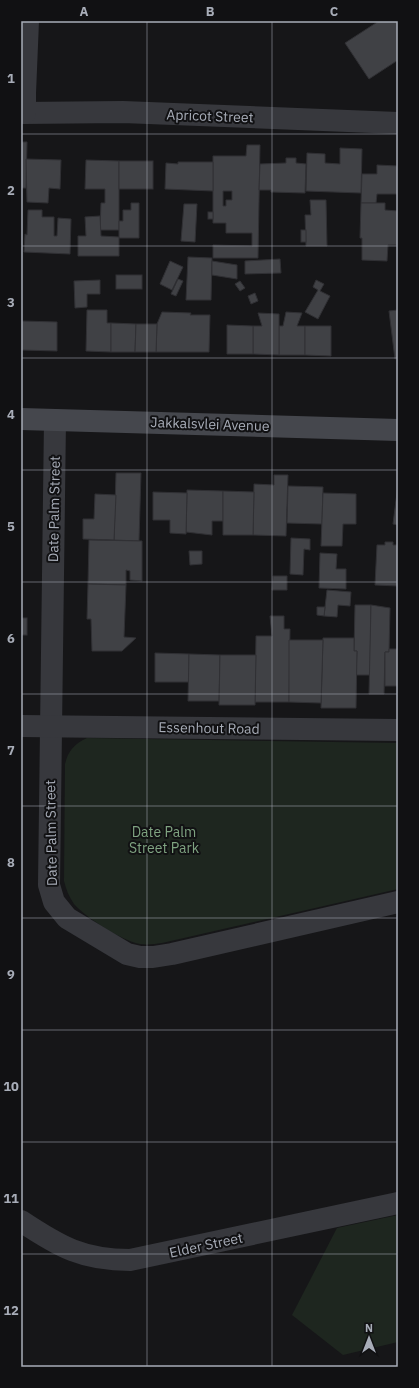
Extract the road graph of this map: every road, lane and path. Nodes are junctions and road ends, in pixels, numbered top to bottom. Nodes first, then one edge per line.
1 (28, 21) edge
2 (23, 113) edge
3 (398, 123) edge
4 (21, 419) edge
5 (55, 420) junction
6 (398, 430) edge
7 (21, 726) edge
8 (51, 726) junction
9 (398, 730) edge
10 (398, 902) edge
11 (398, 1202) edge
12 (21, 1222) edge

1 - 2 street
2 - 3 street, Apricot Street
4 - 5 street, Jakkalsvlei Avenue
5 - 6 street, Jakkalsvlei Avenue
5 - 8 street, Date Palm Street
7 - 8 street, Essenhout Road
8 - 9 street, Essenhout Road
8 - 10 street, Date Palm Street
11 - 12 street, Elder Street

